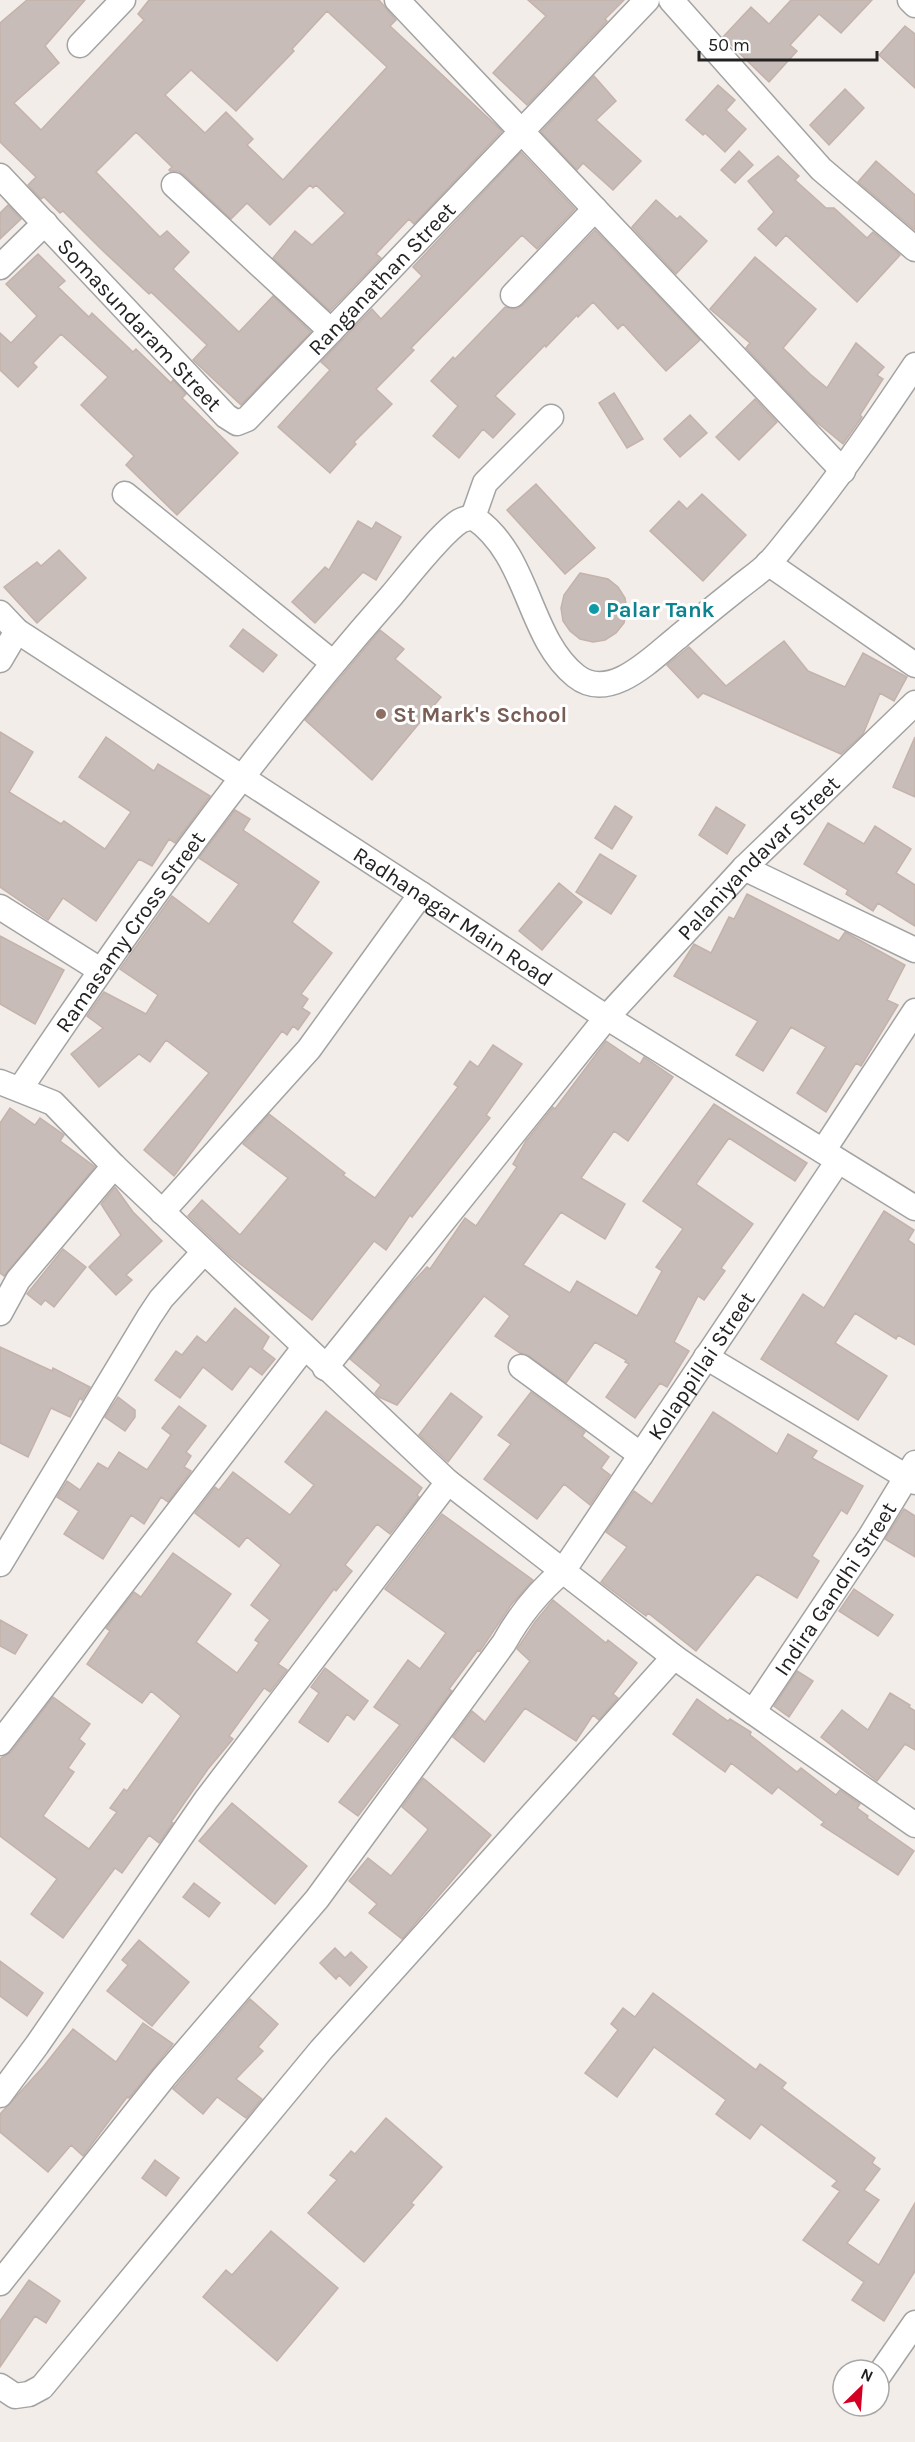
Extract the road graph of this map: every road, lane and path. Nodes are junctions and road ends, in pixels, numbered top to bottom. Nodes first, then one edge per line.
1 (123, 0) edge
2 (397, 0) edge
3 (646, 0) edge
4 (671, 0) edge
5 (910, 0) edge
6 (915, 5) edge
7 (80, 45) dead end
8 (522, 131) junction
9 (0, 176) edge
10 (174, 185) dead end
11 (595, 209) junction
12 (45, 223) junction
13 (915, 249) edge
14 (0, 267) edge
15 (513, 295) dead end
16 (331, 331) junction
17 (915, 365) edge
18 (550, 417) dead end
19 (237, 423) joint
20 (843, 471) junction
21 (125, 494) dead end
22 (473, 517) junction
23 (768, 564) junction
24 (0, 613) edge
25 (17, 631) junction
26 (0, 660) edge
27 (332, 662) junction
28 (915, 665) edge
29 (915, 703) edge
30 (243, 778) junction
31 (744, 868) junction
32 (421, 894) junction
33 (0, 907) edge
34 (915, 950) edge
35 (100, 970) junction
36 (915, 1011) edge
37 (607, 1017) junction
38 (6, 1087) edge
39 (830, 1156) junction
40 (114, 1166) junction
41 (915, 1208) edge
42 (162, 1212) junction
43 (204, 1252) junction
44 (0, 1313) edge
45 (304, 1348) junction
46 (706, 1357) junction
47 (521, 1367) dead end
48 (325, 1368) junction
49 (641, 1455) junction
50 (912, 1474) edge
51 (448, 1482) junction
52 (0, 1564) edge
53 (563, 1571) junction
54 (674, 1658) junction
55 (753, 1712) junction
56 (0, 1743) edge
57 (915, 1825) edge
58 (0, 2095) edge
59 (0, 2283) edge
60 (915, 2323) edge
61 (891, 2358) edge
62 (0, 2386) edge

1 - 7 street
2 - 8 street
3 - 8 street, Ranganathan Street
4 - 13 street
5 - 6 street
8 - 11 street
8 - 16 street, Ranganathan Street
9 - 12 street, Somasundaram Street
10 - 16 street
11 - 15 street
11 - 20 street
12 - 14 street
12 - 19 street, Somasundaram Street
16 - 19 street, Ranganathan Street
17 - 20 street
18 - 22 street
20 - 23 street
21 - 27 street
22 - 23 street
22 - 27 street, Ramasamy Cross Street
23 - 28 street
24 - 25 street, Radhanagar Main Road
25 - 26 street
25 - 30 street, Radhanagar Main Road
27 - 30 street, Ramasamy Cross Street
29 - 31 street, Palaniyandavar Street
30 - 32 street, Radhanagar Main Road
30 - 35 street, Ramasamy Cross Street
31 - 34 street
31 - 37 street, Palaniyandavar Street
32 - 37 street, Radhanagar Main Road
32 - 42 street
33 - 35 street
35 - 38 street, Ramasamy Cross Street
36 - 39 street, Kolappillai Street
37 - 39 street, Radhanagar Main Road
37 - 48 street, Palaniyandavar Street
38 - 40 street
39 - 41 street, Radhanagar Main Road
39 - 46 street, Kolappillai Street
40 - 42 street
40 - 44 street
42 - 43 street
43 - 45 street
43 - 52 street
45 - 48 street
45 - 56 street
46 - 49 street, Kolappillai Street
46 - 50 street
47 - 49 street
48 - 51 street
49 - 53 street, Kolappillai Street
50 - 55 street, Indira Gandhi Street
51 - 53 street
51 - 58 street
53 - 54 street
53 - 59 street, Kolappillai Street
54 - 55 street
54 - 62 street
55 - 57 street
60 - 61 street

